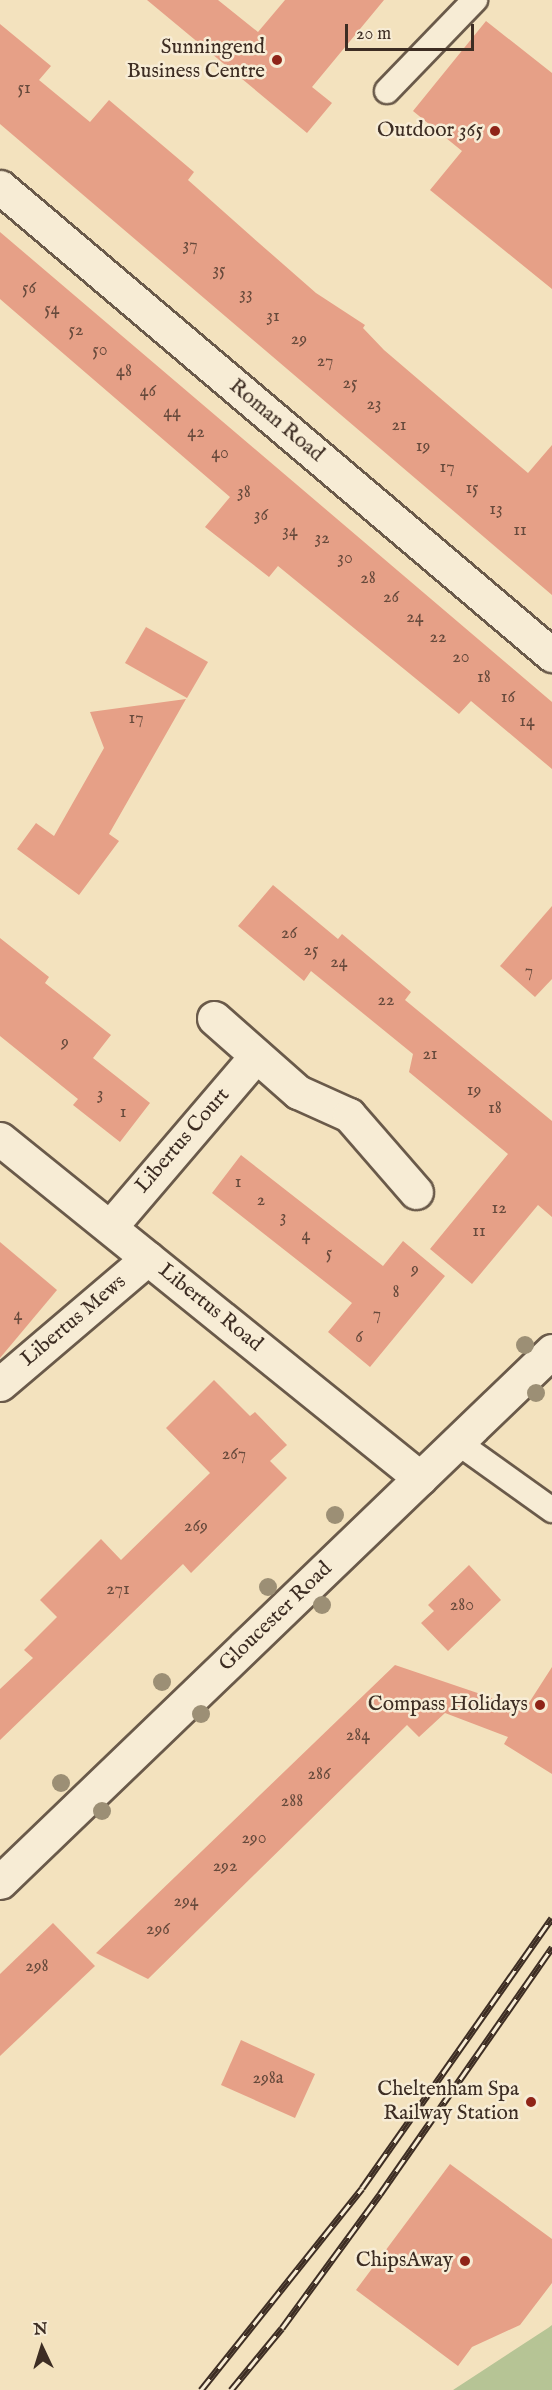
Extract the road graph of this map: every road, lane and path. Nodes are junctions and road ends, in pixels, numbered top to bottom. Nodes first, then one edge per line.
1 (475, 0) edge
2 (387, 91) dead end
3 (0, 187) edge
4 (552, 655) edge
5 (214, 1018) dead end
6 (256, 1056) junction
7 (0, 1138) edge
8 (416, 1192) dead end
9 (110, 1227) junction
10 (148, 1258) junction
11 (552, 1351) edge
12 (0, 1384) edge
13 (457, 1442) junction
14 (420, 1478) junction
15 (552, 1510) edge
16 (0, 1882) edge

1 - 2 lane
3 - 4 street, Roman Road
5 - 6 street
6 - 8 street
6 - 9 street, Libertus Court
7 - 9 street, Libertus Road
9 - 10 street, Libertus Road
10 - 12 street, Libertus Mews
10 - 14 street, Libertus Road
11 - 13 street, Gloucester Road
13 - 14 street, Gloucester Road
13 - 15 lane
14 - 16 street, Gloucester Road

